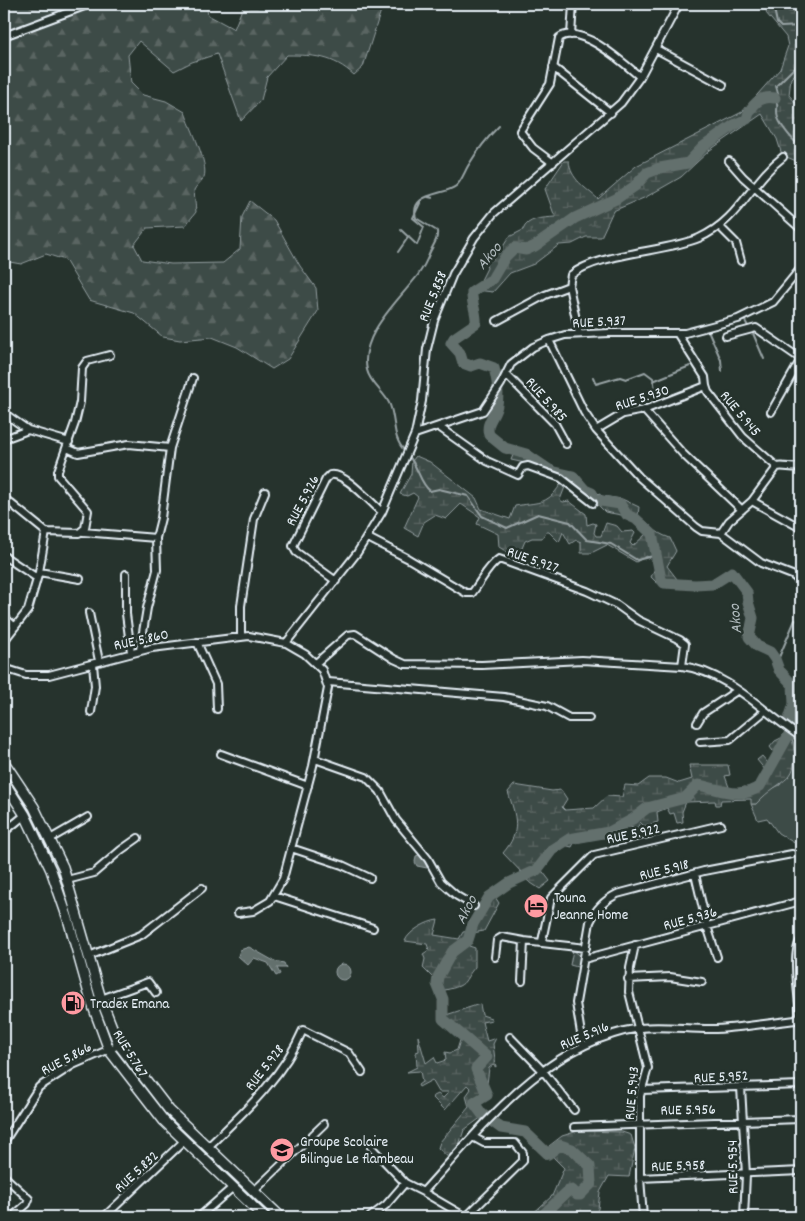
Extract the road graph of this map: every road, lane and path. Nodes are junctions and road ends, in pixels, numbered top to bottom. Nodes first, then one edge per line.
1 (90, 4) edge
2 (573, 4) edge
3 (680, 4) edge
4 (571, 35) junction
5 (4, 36) edge
6 (656, 49) junction
7 (553, 67) junction
8 (640, 77) junction
9 (723, 85) dead end
10 (611, 113) junction
11 (783, 157) dead end
12 (729, 162) dead end
13 (552, 163) junction
14 (756, 186) junction
15 (720, 227) junction
16 (801, 229) edge
17 (741, 261) dead end
18 (801, 268) edge
19 (570, 286) junction
20 (497, 320) dead end
21 (677, 333) junction
22 (579, 334) junction
23 (726, 336) dead end
24 (549, 340) junction
25 (110, 355) dead end
26 (801, 359) edge
27 (506, 374) junction
28 (193, 378) dead end
29 (706, 386) junction
30 (644, 410) junction
31 (771, 412) dead end
32 (4, 413) edge
33 (439, 427) junction
34 (28, 430) junction
35 (596, 430) junction
36 (416, 434) junction
37 (4, 439) edge
38 (566, 444) dead end
39 (68, 445) junction
40 (170, 448) junction
41 (801, 466) edge
42 (777, 467) junction
43 (265, 492) dead end
44 (4, 498) edge
45 (752, 501) junction
46 (594, 503) dead end
47 (742, 510) junction
48 (382, 512) junction
49 (801, 528) edge
50 (46, 532) junction
51 (83, 532) junction
52 (722, 533) junction
53 (156, 538) junction
54 (368, 538) junction
55 (4, 556) edge
56 (126, 574) dead end
57 (38, 575) junction
58 (80, 579) dead end
59 (336, 580) junction
60 (801, 582) edge
61 (89, 614) dead end
62 (4, 617) edge
63 (15, 627) junction
64 (241, 636) junction
65 (4, 641) edge
66 (197, 642) junction
67 (286, 643) junction
68 (140, 650) junction
69 (131, 652) junction
70 (316, 662) junction
71 (96, 663) junction
72 (682, 666) junction
73 (4, 668) edge
74 (328, 682) junction
75 (738, 690) junction
76 (217, 709) dead end
77 (765, 711) junction
78 (92, 712) dead end
79 (589, 718) dead end
80 (697, 723) dead end
81 (801, 737) edge
82 (700, 742) dead end
83 (221, 754) dead end
84 (315, 759) junction
85 (4, 762) edge
86 (4, 782) edge
87 (308, 786) junction
88 (25, 815) junction
89 (88, 817) dead end
90 (721, 825) dead end
91 (4, 832) edge
92 (138, 838) dead end
93 (50, 839) junction
94 (291, 848) junction
95 (792, 854) dead end
96 (695, 874) junction
97 (370, 878) dead end
98 (67, 880) junction
99 (202, 888) dead end
100 (274, 896) junction
101 (801, 901) edge
102 (474, 906) dead end
103 (238, 913) dead end
104 (707, 926) junction
105 (372, 928) dead end
106 (801, 940) edge
107 (524, 941) junction
108 (542, 941) junction
109 (635, 945) junction
110 (586, 948) junction
111 (89, 956) junction
112 (495, 957) dead end
113 (717, 957) dead end
114 (584, 959) junction
115 (628, 980) junction
116 (522, 981) dead end
117 (702, 982) dead end
118 (800, 989) edge
119 (156, 993) dead end
120 (101, 999) junction
121 (640, 1028) junction
122 (510, 1037) dead end
123 (119, 1045) junction
124 (583, 1046) junction
125 (110, 1050) junction
126 (543, 1071) junction
127 (362, 1072) dead end
128 (801, 1084) edge
129 (741, 1087) junction
130 (641, 1090) junction
131 (574, 1110) dead end
132 (801, 1119) edge
133 (743, 1121) junction
134 (640, 1122) junction
135 (324, 1124) dead end
136 (574, 1126) dead end
137 (473, 1137) junction
138 (184, 1141) junction
139 (4, 1142) edge
140 (371, 1147) dead end
141 (207, 1148) junction
142 (801, 1171) edge
143 (746, 1174) junction
144 (4, 1176) edge
145 (640, 1178) junction
146 (405, 1183) junction
147 (232, 1188) junction
148 (253, 1192) junction
149 (423, 1192) junction
150 (12, 1217) edge
151 (104, 1217) edge
152 (199, 1217) edge
153 (264, 1217) edge
154 (281, 1217) edge
155 (370, 1217) edge
156 (643, 1217) edge
157 (744, 1217) edge

1 - 5 street
2 - 4 street
3 - 6 street, RUE 5.858
4 - 7 street
4 - 8 street
6 - 8 street, RUE 5.858
6 - 9 street
7 - 10 street
7 - 13 street
8 - 10 street, RUE 5.858
10 - 13 street, RUE 5.858
11 - 14 street
12 - 14 street
13 - 36 street, RUE 5.858
14 - 15 street
14 - 16 street
15 - 17 street
15 - 19 street
18 - 21 street, RUE 5.937
19 - 20 street
19 - 22 street
21 - 22 street, RUE 5.937
21 - 29 street
22 - 24 street, RUE 5.937
23 - 26 street
24 - 27 street, RUE 5.937
24 - 35 street
25 - 39 street
26 - 31 street
27 - 33 street, RUE 5.937
27 - 38 street, RUE 5.985
28 - 40 street
29 - 30 street, RUE 5.930
29 - 42 street, RUE 5.945
30 - 35 street, RUE 5.930
30 - 47 street
32 - 34 street
33 - 36 street, RUE 5.937
33 - 46 street
34 - 37 street
34 - 39 street
35 - 52 street
36 - 48 street, RUE 5.858
39 - 40 street
39 - 51 street
40 - 53 street
41 - 42 street
42 - 45 street
43 - 64 street
44 - 50 street
45 - 47 street
45 - 49 street
47 - 52 street
48 - 54 street, RUE 5.858
48 - 59 street, RUE 5.926
50 - 51 street
50 - 57 street
51 - 53 street
52 - 60 street
53 - 68 street
54 - 59 street, RUE 5.858
54 - 72 street, RUE 5.927
55 - 57 street
56 - 69 street
57 - 58 street
57 - 63 street
59 - 67 street, RUE 5.858
61 - 71 street
62 - 63 street
63 - 65 street
64 - 66 street, RUE 5.860
64 - 67 street, RUE 5.860
66 - 68 street, RUE 5.860
66 - 76 street
67 - 70 street, RUE 5.860
68 - 69 street, RUE 5.860
69 - 71 street, RUE 5.860
70 - 72 street
70 - 74 street
71 - 73 street, RUE 5.860
71 - 78 street
72 - 75 street
74 - 79 street
74 - 84 street
75 - 77 street
75 - 80 street
77 - 81 street
77 - 82 street
83 - 87 street
84 - 87 street
84 - 102 street
85 - 93 highway
86 - 88 highway, RUE 5.767
87 - 94 street
88 - 91 street
88 - 125 highway, RUE 5.767
89 - 93 street
90 - 108 street, RUE 5.922
92 - 98 street
93 - 98 highway
94 - 97 street
94 - 100 street
95 - 96 street, RUE 5.918
96 - 104 street
96 - 110 street, RUE 5.918
98 - 111 highway
99 - 111 street
100 - 103 street
100 - 105 street
101 - 104 street, RUE 5.936
104 - 109 street, RUE 5.936
104 - 113 street
106 - 118 street, RUE 5.916
107 - 108 street
107 - 112 street
107 - 116 street
108 - 110 street
109 - 114 street, RUE 5.936
109 - 115 street, RUE 5.943
110 - 114 street, RUE 5.918
111 - 120 highway
114 - 124 street, RUE 5.918
115 - 117 street
115 - 121 street, RUE 5.943
118 - 121 street, RUE 5.916
119 - 120 street
120 - 123 highway
121 - 124 street, RUE 5.916
121 - 130 street, RUE 5.943
122 - 126 street
123 - 125 street, RUE 5.866
123 - 141 highway
124 - 126 street, RUE 5.916
125 - 138 highway, RUE 5.767
125 - 139 street, RUE 5.866
126 - 131 street
126 - 137 street, RUE 5.916
127 - 141 street, RUE 5.928
128 - 129 street, RUE 5.952
129 - 130 street, RUE 5.952
129 - 133 street, RUE 5.954
130 - 134 street, RUE 5.943
132 - 133 street, RUE 5.956
133 - 134 street, RUE 5.956
133 - 143 street, RUE 5.954
134 - 136 street, RUE 5.956
134 - 145 street, RUE 5.943
135 - 148 street
137 - 149 street, RUE 5.916
137 - 149 street
138 - 147 highway, RUE 5.767
138 - 151 street, RUE 5.832
140 - 146 street
141 - 148 highway
142 - 143 street, RUE 5.958
143 - 145 street, RUE 5.958
143 - 157 street, RUE 5.954
144 - 150 street
145 - 156 street, RUE 5.943
146 - 149 street
146 - 155 street
147 - 152 street
147 - 153 highway, RUE 5.767
148 - 154 highway

